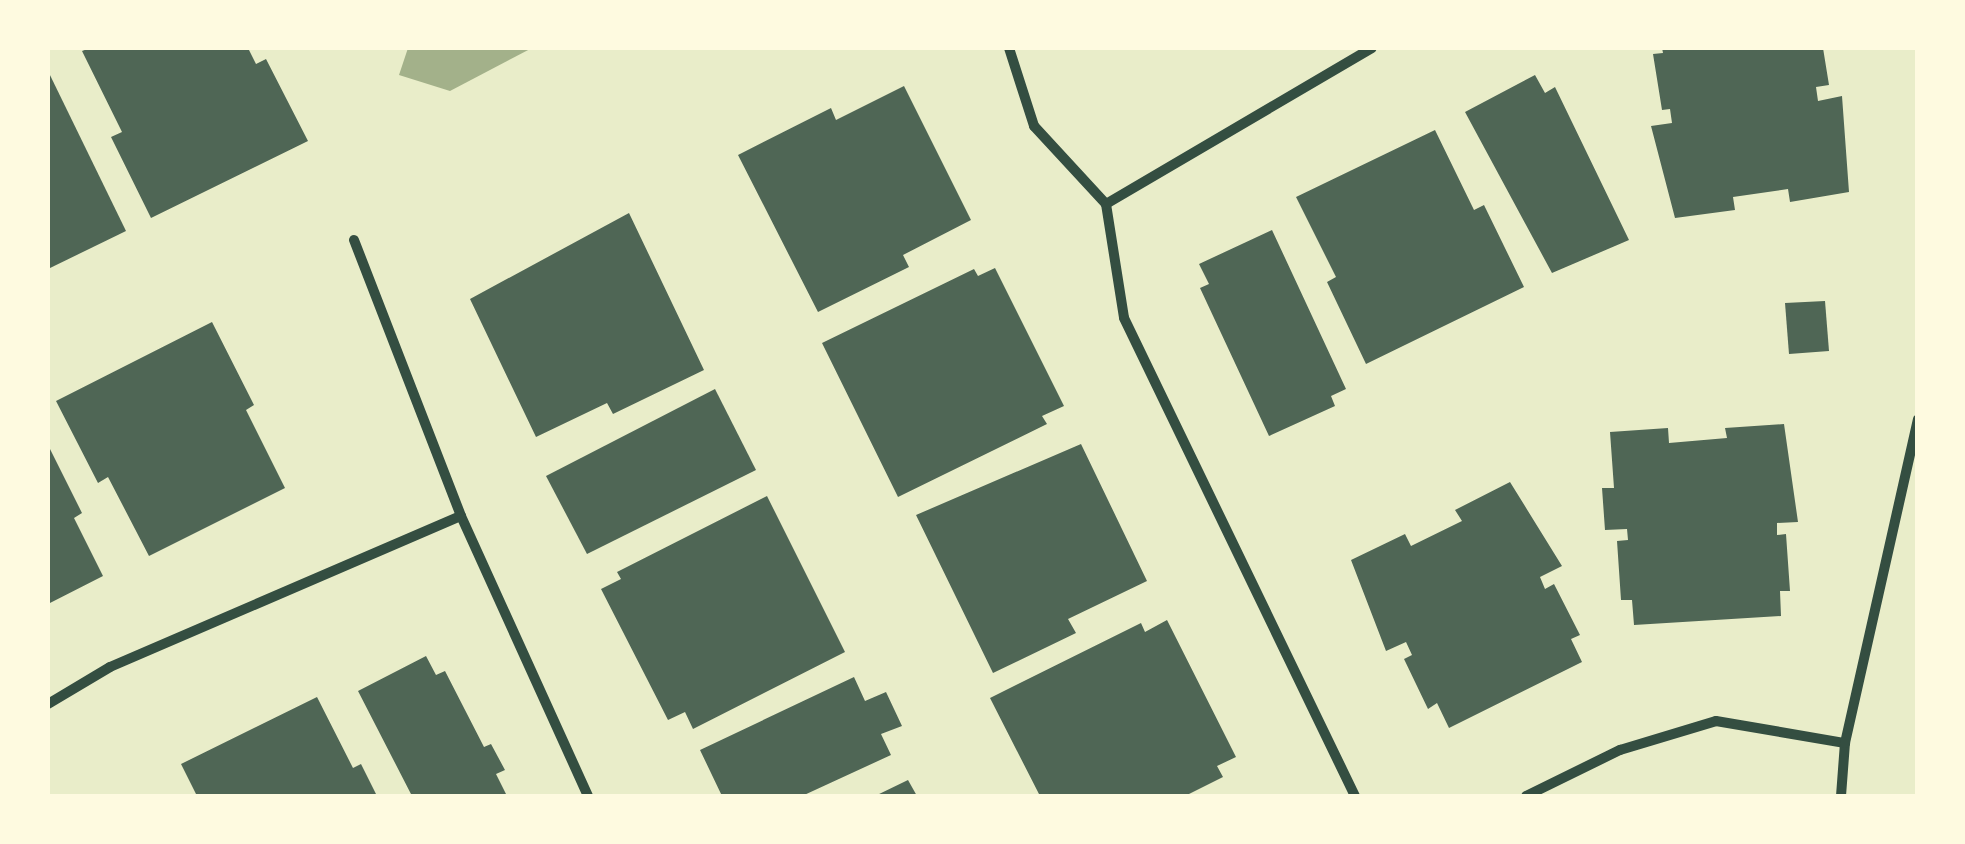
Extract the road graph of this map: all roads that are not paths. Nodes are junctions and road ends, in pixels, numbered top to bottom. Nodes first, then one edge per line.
1 (1009, 48) edge
2 (1372, 48) edge
3 (1106, 204) junction
4 (354, 240) dead end
5 (1918, 419) edge
6 (461, 516) junction
7 (48, 704) edge
8 (1844, 743) junction
9 (588, 796) edge
10 (1355, 796) edge
11 (1526, 796) edge
12 (1842, 796) edge

1 - 3 street
2 - 3 street
3 - 10 street
4 - 6 street
5 - 8 street
6 - 7 street
6 - 9 street
8 - 11 street
8 - 12 street

